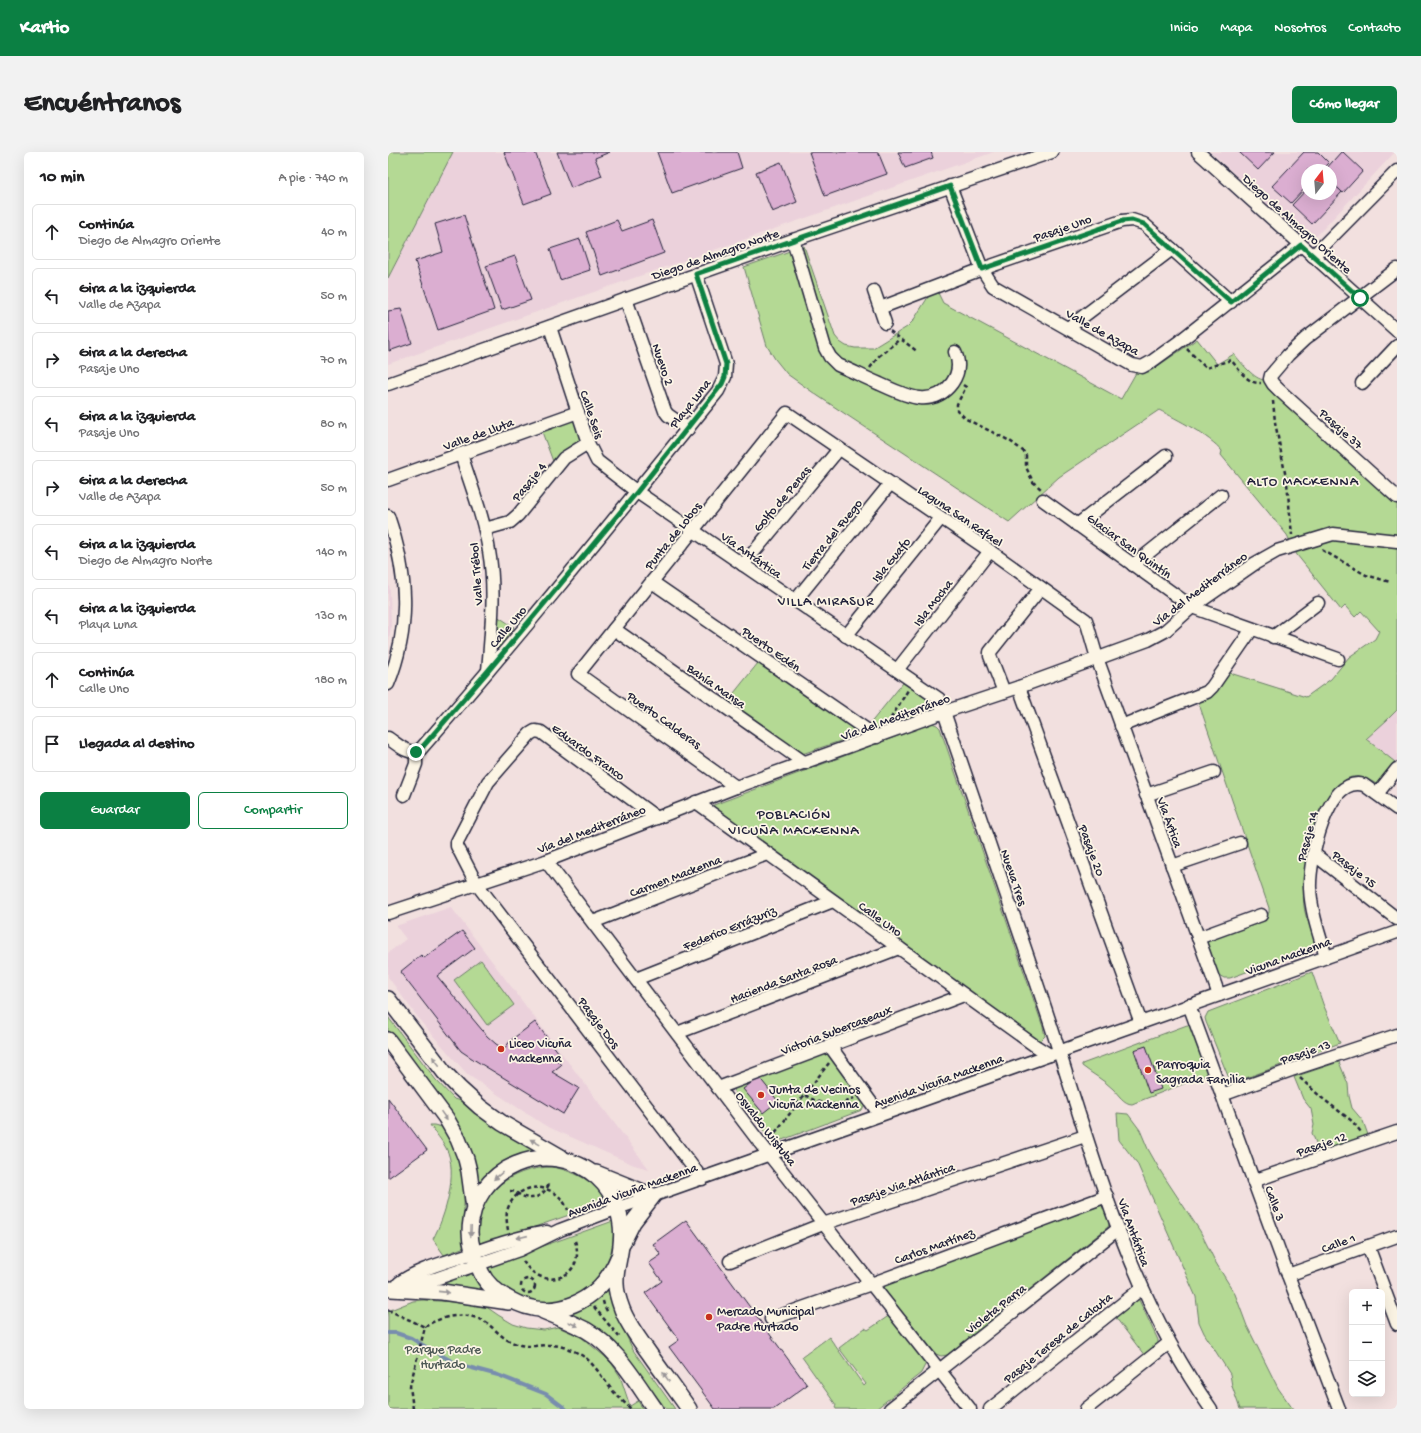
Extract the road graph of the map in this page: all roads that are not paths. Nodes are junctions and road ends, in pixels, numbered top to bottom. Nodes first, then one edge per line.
1 (1052, 152) edge
2 (1198, 152) edge
3 (1397, 171) edge
4 (950, 186) junction
5 (793, 240) junction
6 (1301, 245) junction
7 (1172, 249) junction
8 (1313, 256) junction
9 (982, 269) junction
10 (1397, 269) edge
11 (696, 274) junction
12 (874, 291) dead end
13 (1360, 298) junction
14 (626, 299) junction
15 (1231, 302) junction
16 (880, 308) junction
17 (885, 323) road end
18 (550, 327) junction
19 (1068, 328) junction
20 (1397, 331) edge
21 (1397, 346) edge
22 (955, 352) dead end
23 (1362, 383) dead end
24 (388, 384) edge
25 (578, 412) junction
26 (787, 413) joint
27 (688, 428) junction
28 (588, 443) junction
29 (839, 449) junction
30 (461, 454) junction
31 (1166, 456) dead end
32 (388, 480) edge
33 (890, 484) junction
34 (637, 492) junction
35 (1220, 495) dead end
36 (1397, 497) edge
37 (1043, 500) dead end
38 (388, 516) edge
39 (941, 518) junction
40 (1077, 525) junction
41 (485, 529) junction
42 (694, 530) junction
43 (1397, 541) edge
44 (990, 551) junction
45 (744, 565) junction
46 (1133, 565) junction
47 (652, 582) junction
48 (1041, 588) junction
49 (794, 601) junction
50 (1318, 603) dead end
51 (1192, 607) junction
52 (614, 629) junction
53 (1252, 629) junction
54 (846, 636) junction
55 (1273, 637) junction
56 (1097, 658) junction
57 (1338, 659) dead end
58 (897, 670) junction
59 (488, 671) junction
60 (578, 674) joint
61 (388, 684) edge
62 (1019, 687) junction
63 (1004, 692) junction
64 (944, 712) junction
65 (1121, 726) junction
66 (879, 737) junction
67 (388, 738) edge
68 (416, 752) junction
69 (805, 764) junction
70 (1397, 769) edge
71 (1214, 772) dead end
72 (736, 788) junction
73 (1377, 794) junction
74 (404, 795) dead end
75 (1146, 795) junction
76 (696, 802) junction
77 (1397, 809) edge
78 (657, 818) junction
79 (1240, 843) dead end
80 (767, 854) junction
81 (1314, 854) junction
82 (546, 860) junction
83 (1172, 866) junction
84 (476, 883) junction
85 (833, 901) junction
86 (388, 913) edge
87 (1261, 915) dead end
88 (1397, 919) edge
89 (593, 922) junction
90 (1397, 932) edge
91 (1198, 938) junction
92 (899, 948) junction
93 (1326, 957) junction
94 (636, 979) junction
95 (964, 995) junction
96 (1219, 995) junction
97 (388, 999) edge
98 (1189, 1006) junction
99 (1141, 1023) junction
100 (677, 1033) junction
101 (1397, 1035) edge
102 (388, 1040) edge
103 (833, 1051) junction
104 (1055, 1053) junction
105 (718, 1088) junction
106 (1222, 1095) junction
107 (880, 1115) junction
108 (1397, 1132) edge
109 (1085, 1136) junction
110 (769, 1155) junction
111 (569, 1162) junction
112 (586, 1169) junction
113 (702, 1179) junction
114 (1253, 1181) junction
115 (653, 1196) junction
116 (1107, 1196) junction
117 (474, 1208) junction
118 (618, 1208) junction
119 (823, 1224) junction
120 (1118, 1229) junction
121 (1397, 1236) edge
122 (1368, 1246) junction
123 (620, 1252) junction
124 (475, 1258) junction
125 (730, 1261) dead end
126 (1288, 1275) junction
127 (871, 1284) junction
128 (1142, 1288) junction
129 (390, 1289) edge
130 (516, 1303) junction
131 (537, 1308) junction
132 (771, 1319) dead end
133 (1397, 1324) edge
134 (1169, 1343) junction
135 (939, 1370) junction
136 (655, 1409) edge
137 (689, 1409) edge
138 (890, 1409) edge
139 (970, 1409) edge
140 (990, 1409) edge
141 (1086, 1409) edge
142 (1211, 1409) edge
143 (1339, 1409) edge

1 - 4 street, Diego de Almagro Norte
2 - 6 street, Diego de Almagro Oriente
3 - 8 street
4 - 5 street, Diego de Almagro Norte
4 - 9 street, Valle de Azapa
5 - 11 street, Diego de Almagro Norte
5 - 22 street
6 - 8 street, Diego de Almagro Oriente
6 - 15 street, Valle de Azapa
7 - 9 street, Pasaje Uno
7 - 15 street, Pasaje Uno
7 - 19 street
8 - 13 street, Diego de Almagro Oriente
9 - 16 street, Pasaje Uno
9 - 19 street, Valle de Azapa
10 - 13 street
11 - 14 street, Diego de Almagro Norte
11 - 27 street, Playa Luna
12 - 16 street
13 - 20 street, Diego de Almagro Oriente
13 - 36 street, Pasaje 37
14 - 18 street, Diego de Almagro Norte
14 - 27 street, Nuevo 2
15 - 19 street, Valle de Azapa
16 - 17 street
18 - 24 street, Diego de Almagro Norte
18 - 25 street, Calle Seis
21 - 23 street
25 - 28 street, Calle Seis
25 - 30 street, Valle de Lluta
26 - 29 street, Laguna San Rafael
26 - 42 street, Punta de Lobos
27 - 34 street, Playa Luna
28 - 34 street, Calle Seis
28 - 41 street, Pasaje 4
29 - 33 street, Laguna San Rafael
29 - 45 street, Golfo de Penas
30 - 32 street, Valle de Lluta
30 - 41 street, Valle Trébol
31 - 40 street
33 - 39 street, Laguna San Rafael
33 - 49 street, Tierra del Fuego
34 - 42 street, Vía Antártica
34 - 59 street, Calle Uno
35 - 46 street
37 - 40 street, Glaciar San Quintín
38 - 61 street
39 - 44 street, Laguna San Rafael
39 - 54 street, Isla Guafo
40 - 46 street, Glaciar San Quintín
41 - 59 street, Valle Trébol
42 - 45 street, Vía Antártica
42 - 47 street, Punta de Lobos
43 - 51 street, Vía del Mediterráneo
44 - 48 street, Laguna San Rafael
44 - 58 street, Isla Mocha
45 - 49 street, Vía Antártica
46 - 51 street, Glaciar San Quintín
47 - 52 street, Punta de Lobos
47 - 66 street, Puerto Edén
48 - 56 street, Laguna San Rafael
48 - 63 street
49 - 54 street, Vía Antártica
50 - 55 street
51 - 53 street, Glaciar San Quintín
51 - 56 street, Vía del Mediterráneo
52 - 60 street, Punta de Lobos
52 - 69 street, Bahía Mansa
53 - 55 street, Glaciar San Quintín
53 - 65 street
54 - 58 street, Vía Antártica
55 - 57 street, Glaciar San Quintín
56 - 62 street, Vía del Mediterráneo
56 - 65 street, Vía Ártica
58 - 64 street, Vía Antártica
59 - 68 street, Calle Uno
60 - 72 street, Puerto Calderas
62 - 63 street, Vía del Mediterráneo
62 - 99 street, Pasaje 20
63 - 64 street, Vía del Mediterráneo
64 - 66 street, Vía del Mediterráneo
64 - 104 street, Nueva Tres
65 - 75 street, Vía Ártica
66 - 69 street, Vía del Mediterráneo
67 - 68 street
68 - 74 street
69 - 72 street, Vía del Mediterráneo
70 - 73 street
71 - 75 street
72 - 76 street, Vía del Mediterráneo
73 - 77 street, Pasaje 14
73 - 81 street, Pasaje 14
75 - 83 street, Vía Ártica
76 - 78 street, Vía del Mediterráneo
76 - 80 street, Calle Uno
78 - 82 street, Vía del Mediterráneo
78 - 84 street, Eduardo Franco
79 - 83 street
80 - 85 street, Calle Uno
80 - 89 street, Carmen Mackenna
81 - 88 street, Pasaje 15
81 - 93 street, Pasaje 14
82 - 84 street, Vía del Mediterráneo
82 - 89 street, Osvaldo Wistuba
83 - 91 street, Vía Ártica
84 - 86 street, Vía del Mediterráneo
84 - 113 street, Pasaje Dos
85 - 92 street, Calle Uno
85 - 94 street, Federico Errázuriz
87 - 91 street
89 - 94 street, Osvaldo Wistuba
90 - 93 street, Vicuna Mackenna
91 - 96 street, Vía Ártica
92 - 95 street, Calle Uno
92 - 100 street, Hacienda Santa Rosa
93 - 96 street, Vicuna Mackenna
94 - 100 street, Osvaldo Wistuba
95 - 103 street, Victoria Subercaseaux
95 - 104 street, Calle Uno
96 - 98 street, Vicuna Mackenna
111 -> 97 main road
98 - 99 street, Avenida Vicuña Mackenna
98 - 106 street, Calle 3
99 - 104 street, Avenida Vicuña Mackenna
100 - 105 street, Osvaldo Wistuba
101 - 106 street, Pasaje 13
102 -> 117 main road
103 - 105 street, Victoria Subercaseaux
103 - 107 street
104 - 107 street, Avenida Vicuña Mackenna
104 - 109 street, Vía Antártica
105 - 110 street, Osvaldo Wistuba
106 - 114 street, Calle 3
107 - 110 street, Avenida Vicuña Mackenna
108 - 114 street, Pasaje 12
109 - 116 street, Vía Antártica
109 - 119 street, Pasaje Via Atlántica
110 - 113 street, Avenida Vicuña Mackenna
110 - 119 street, Osvaldo Wistuba
111 - 112 main road
111 -> 117 main road
112 - 115 main road
112 - 118 main road
113 - 115 street, Avenida Vicuña Mackenna
114 - 126 street, Calle 3
115 - 118 street, Avenida Vicuña Mackenna
115 - 123 main road
116 - 120 street, Vía Antártica
116 - 127 street, Carlos Martínez
117 -> 124 main road
118 - 123 main road
118 - 124 street, Avenida Vicuña Mackenna
119 - 125 street, Pasaje Via Atlántica
119 - 127 street, Osvaldo Wistuba
120 - 128 street, Vía Antártica
120 - 135 street, Violeta Parra
121 - 122 street, Calle 1
122 - 126 street, Calle 1
122 - 133 street
123 - 131 main road
137 -> 123 main road
124 - 129 street, Avenida Vicuña Mackenna
124 - 130 main road
126 - 143 street, Calle 3
127 - 132 street, Carlos Martínez
127 - 135 street, Osvaldo Wistuba
128 - 134 street, Vía Antártica
128 - 140 street, Pasaje Teresa de Calcuta
129 -> 130 main road
130 - 131 main road
131 -> 136 main road
134 - 141 street
134 - 142 street, Vía Antártica
135 - 138 street, Violeta Parra
135 - 139 street, Osvaldo Wistuba

